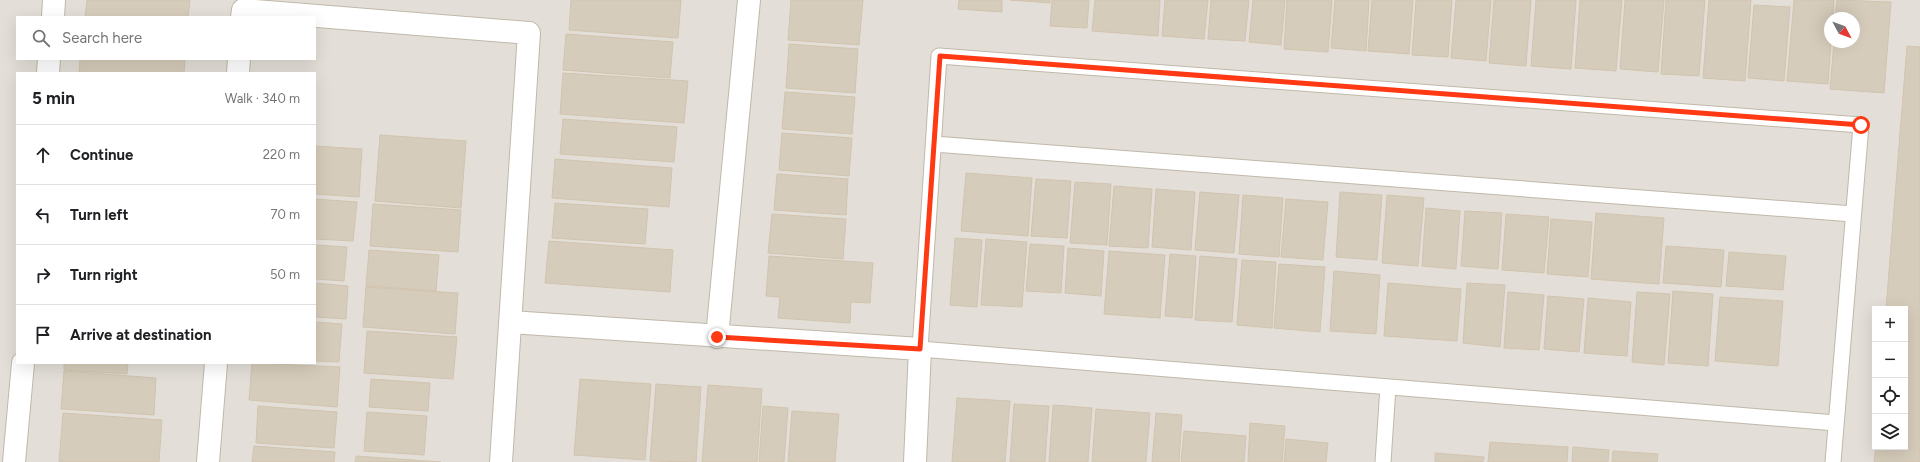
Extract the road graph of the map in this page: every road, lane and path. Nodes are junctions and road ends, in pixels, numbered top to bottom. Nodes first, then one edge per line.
1 (54, 0) edge
2 (749, 0) edge
3 (52, 16) edge
4 (242, 16) edge
5 (49, 60) edge
6 (239, 60) edge
7 (48, 72) edge
8 (238, 72) edge
9 (934, 144) junction
10 (1853, 214) junction
11 (510, 322) junction
12 (717, 337) junction
13 (920, 349) junction
14 (23, 364) edge
15 (216, 364) edge
16 (1388, 387) junction
17 (1836, 423) junction
18 (14, 462) edge
19 (208, 462) edge
20 (501, 462) edge
21 (915, 462) edge
22 (1383, 462) edge
23 (1833, 462) edge

1 - 3 street
2 - 12 street
4 - 11 street
5 - 7 street
6 - 8 street
9 - 10 lane
9 - 10 lane
9 - 13 lane
10 - 17 lane
11 - 12 street
11 - 20 street
12 - 13 street
13 - 16 lane
13 - 21 street
14 - 18 street
15 - 19 street
16 - 17 lane
16 - 22 lane
17 - 23 lane

